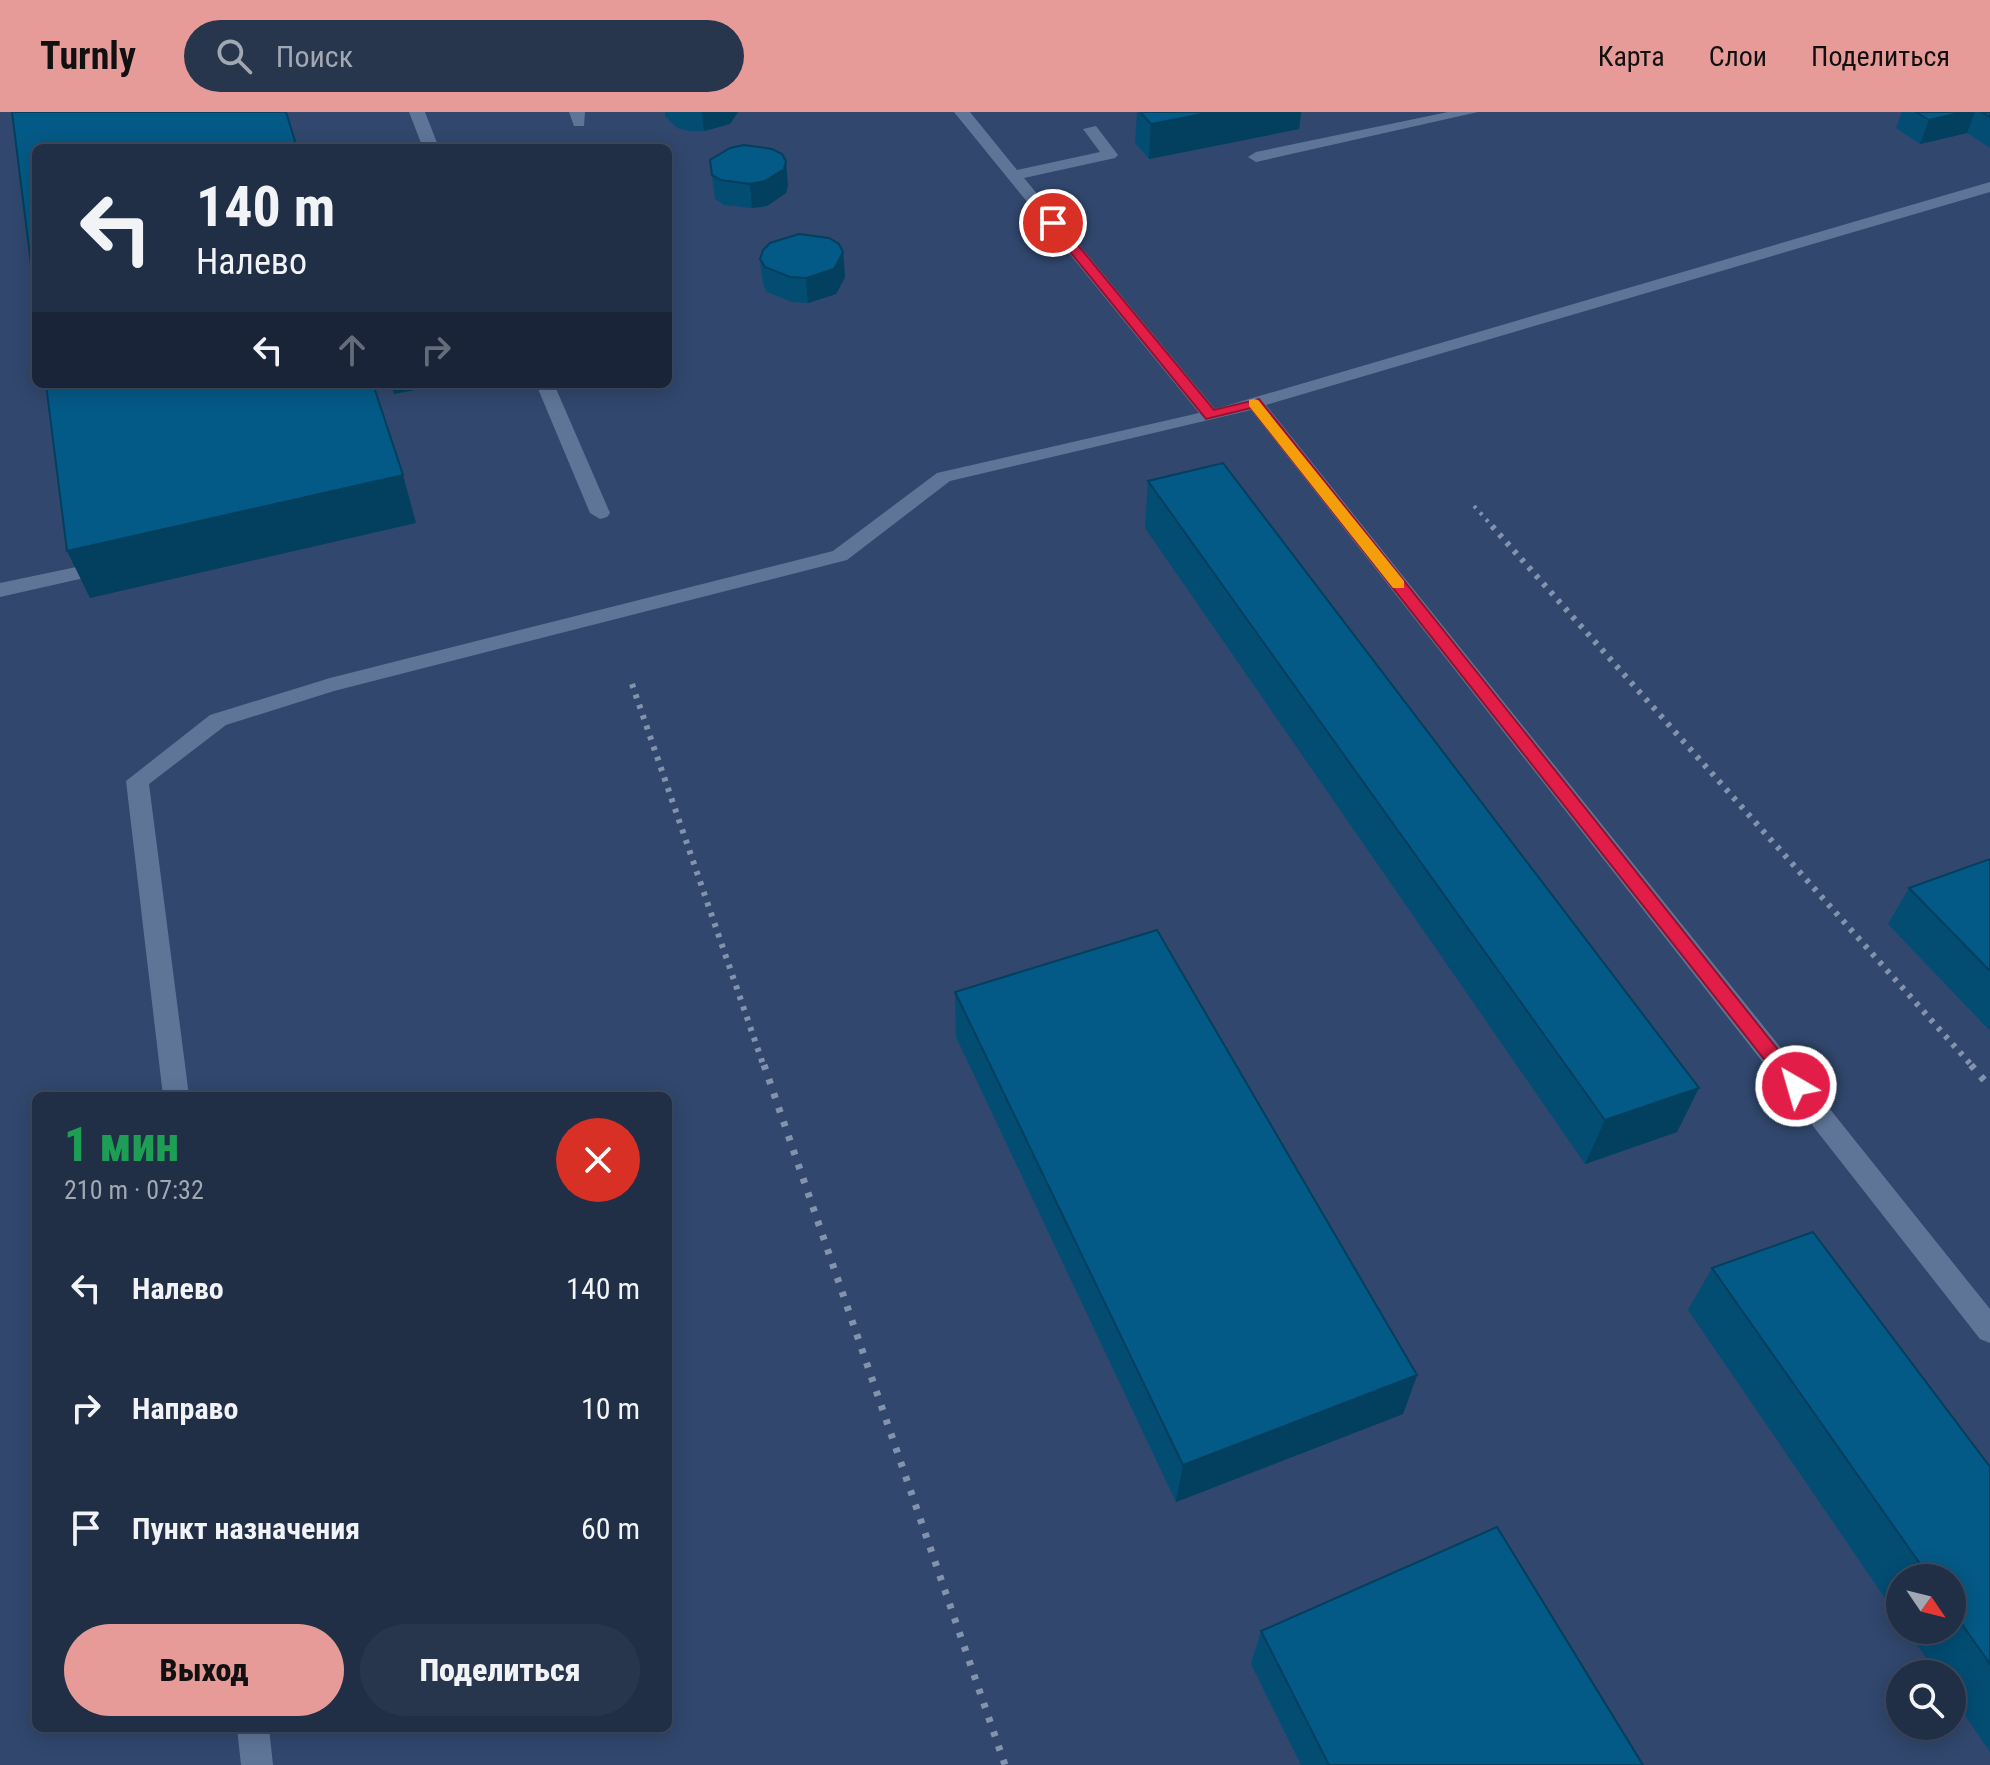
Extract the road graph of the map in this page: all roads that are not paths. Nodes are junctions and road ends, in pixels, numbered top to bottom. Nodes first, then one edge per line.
1 (417, 112) edge
2 (962, 112) edge
3 (1470, 112) edge
4 (1091, 129) dead end
5 (429, 144) edge
6 (1256, 157) dead end
7 (1014, 175) junction
8 (1990, 187) edge
9 (547, 388) edge
10 (1254, 402) junction
11 (1211, 416) junction
12 (600, 513) dead end
13 (86, 571) edge
14 (0, 590) edge
15 (176, 1092) edge
16 (1990, 1330) edge
17 (253, 1732) edge
18 (257, 1765) edge

1 - 5 lane
2 - 7 lane
3 - 6 lane
4 - 7 lane
7 - 11 lane
8 - 10 lane
9 - 12 lane
10 - 11 lane
10 - 16 lane
11 - 15 lane
13 - 14 lane
17 - 18 lane

